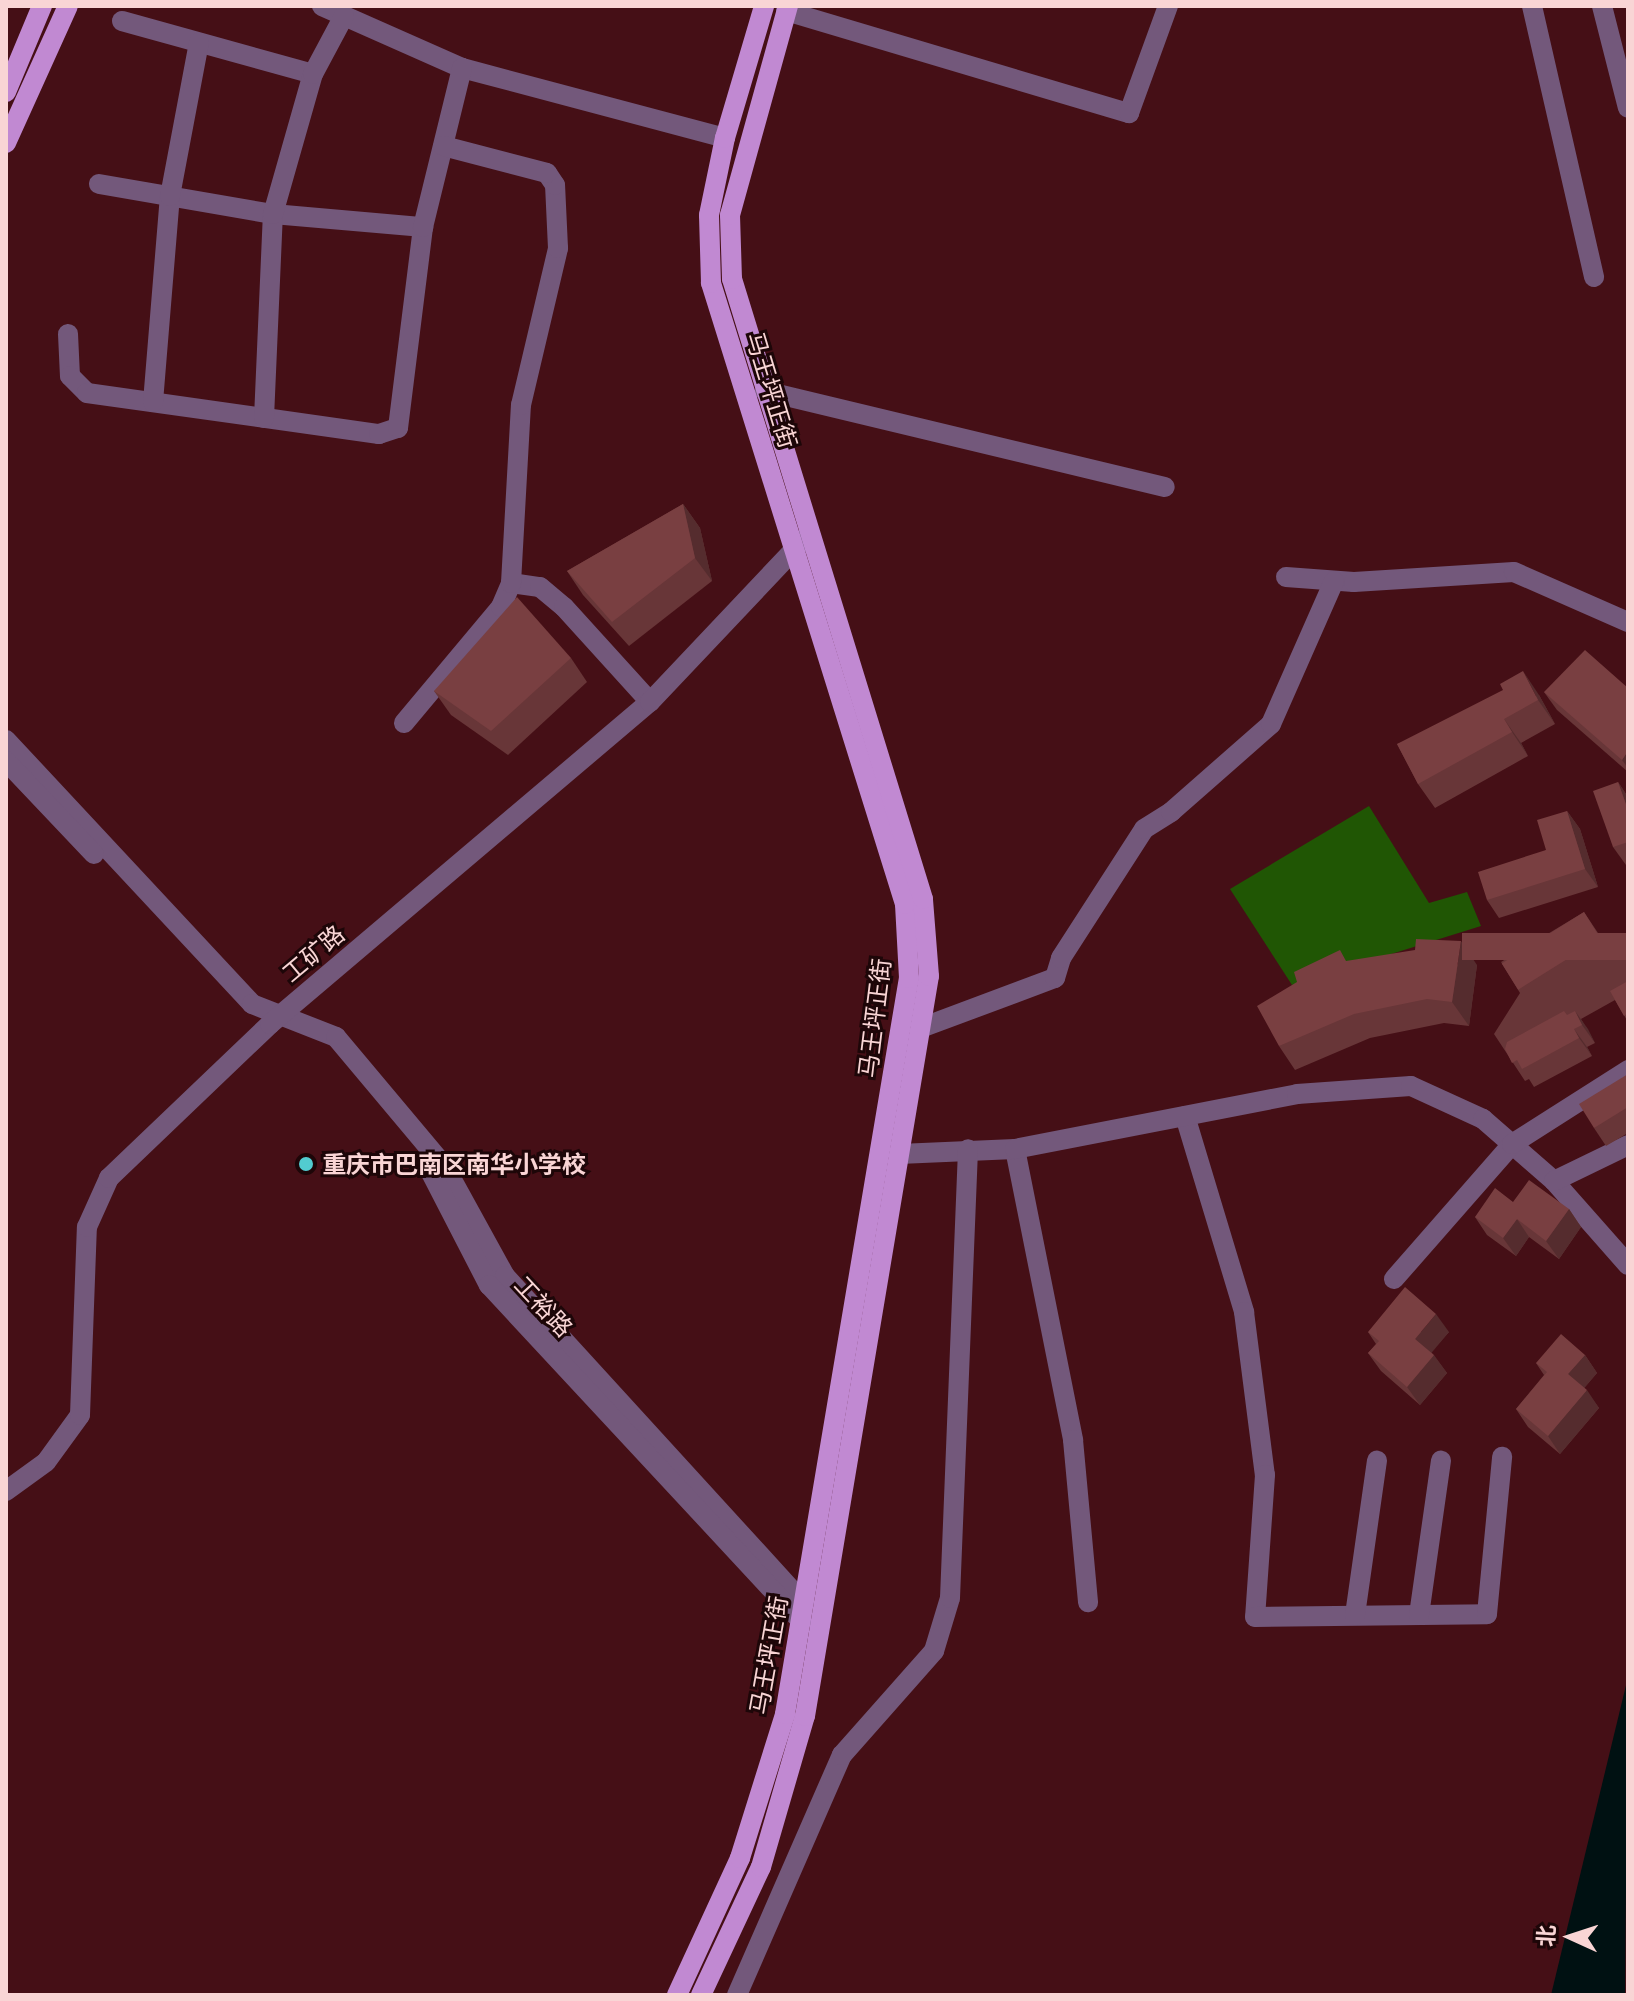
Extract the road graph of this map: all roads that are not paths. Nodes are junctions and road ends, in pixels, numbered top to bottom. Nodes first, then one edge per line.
1 (42, 6) edge
2 (68, 6) edge
3 (322, 6) edge
4 (764, 6) edge
5 (1168, 6) edge
6 (1532, 6) edge
7 (1602, 6) edge
8 (787, 8) edge
9 (344, 16) junction
10 (122, 21) dead end
11 (199, 43) junction
12 (462, 68) junction
13 (313, 74) junction
14 (6, 92) edge
15 (1628, 108) edge
16 (725, 138) junction
17 (6, 143) edge
18 (443, 146) junction
19 (99, 184) dead end
20 (170, 196) junction
21 (273, 214) junction
22 (423, 227) junction
23 (1594, 277) dead end
24 (68, 334) dead end
25 (765, 391) junction
26 (153, 402) junction
27 (264, 418) junction
28 (1165, 487) dead end
29 (811, 533) junction
30 (794, 549) junction
31 (1286, 577) dead end
32 (1334, 581) junction
33 (511, 583) junction
34 (1628, 622) edge
35 (650, 702) junction
36 (404, 723) dead end
37 (6, 740) edge
38 (6, 761) edge
39 (275, 1020) junction
40 (921, 1028) junction
41 (1628, 1070) edge
42 (1185, 1116) junction
43 (1512, 1144) junction
44 (1628, 1145) edge
45 (968, 1149) junction
46 (1015, 1149) junction
47 (899, 1154) junction
48 (1554, 1181) junction
49 (1628, 1265) edge
50 (1394, 1279) dead end
51 (1502, 1457) dead end
52 (1377, 1461) dead end
53 (1441, 1461) dead end
54 (6, 1491) edge
55 (1088, 1602) dead end
56 (803, 1612) junction
57 (1355, 1615) junction
58 (1419, 1615) junction
59 (677, 1995) edge
60 (701, 1995) edge
61 (737, 1995) edge

1 - 14 main road
2 - 17 main road
3 - 9 street
4 - 16 main road, 马王坪正街
5 - 8 street
6 - 23 street
7 - 15 street
8 - 25 main road, 马王坪正街
9 - 12 street
9 - 13 street
10 - 11 street
11 - 13 street
11 - 20 street
12 - 16 street
12 - 18 street
13 - 21 street
16 - 30 main road, 马王坪正街
18 - 22 street
18 - 33 street
19 - 20 street
20 - 21 street
20 - 26 street
21 - 22 street
21 - 27 street
22 - 27 street
24 - 26 street
25 - 28 street
25 - 29 main road, 马王坪正街
26 - 27 street
29 - 30 street, 工矿路
29 - 40 main road, 马王坪正街
30 - 35 street, 工矿路
30 - 56 main road, 马王坪正街
31 - 32 street
32 - 34 street
32 - 40 street
33 - 35 street
33 - 36 street
35 - 39 street, 工矿路
37 - 39 street
38 - 39 street
39 - 54 street, 工矿路
39 - 56 street, 工裕路
40 - 47 main road, 马王坪正街
41 - 43 street
42 - 43 street
42 - 46 street
42 - 57 street
43 - 48 street
43 - 50 street
44 - 48 street
45 - 46 street
45 - 47 street
45 - 61 street
46 - 55 street
47 - 60 main road, 马王坪正街
48 - 49 street
51 - 58 street
52 - 57 street
53 - 58 street
56 - 59 main road, 马王坪正街
57 - 58 street

